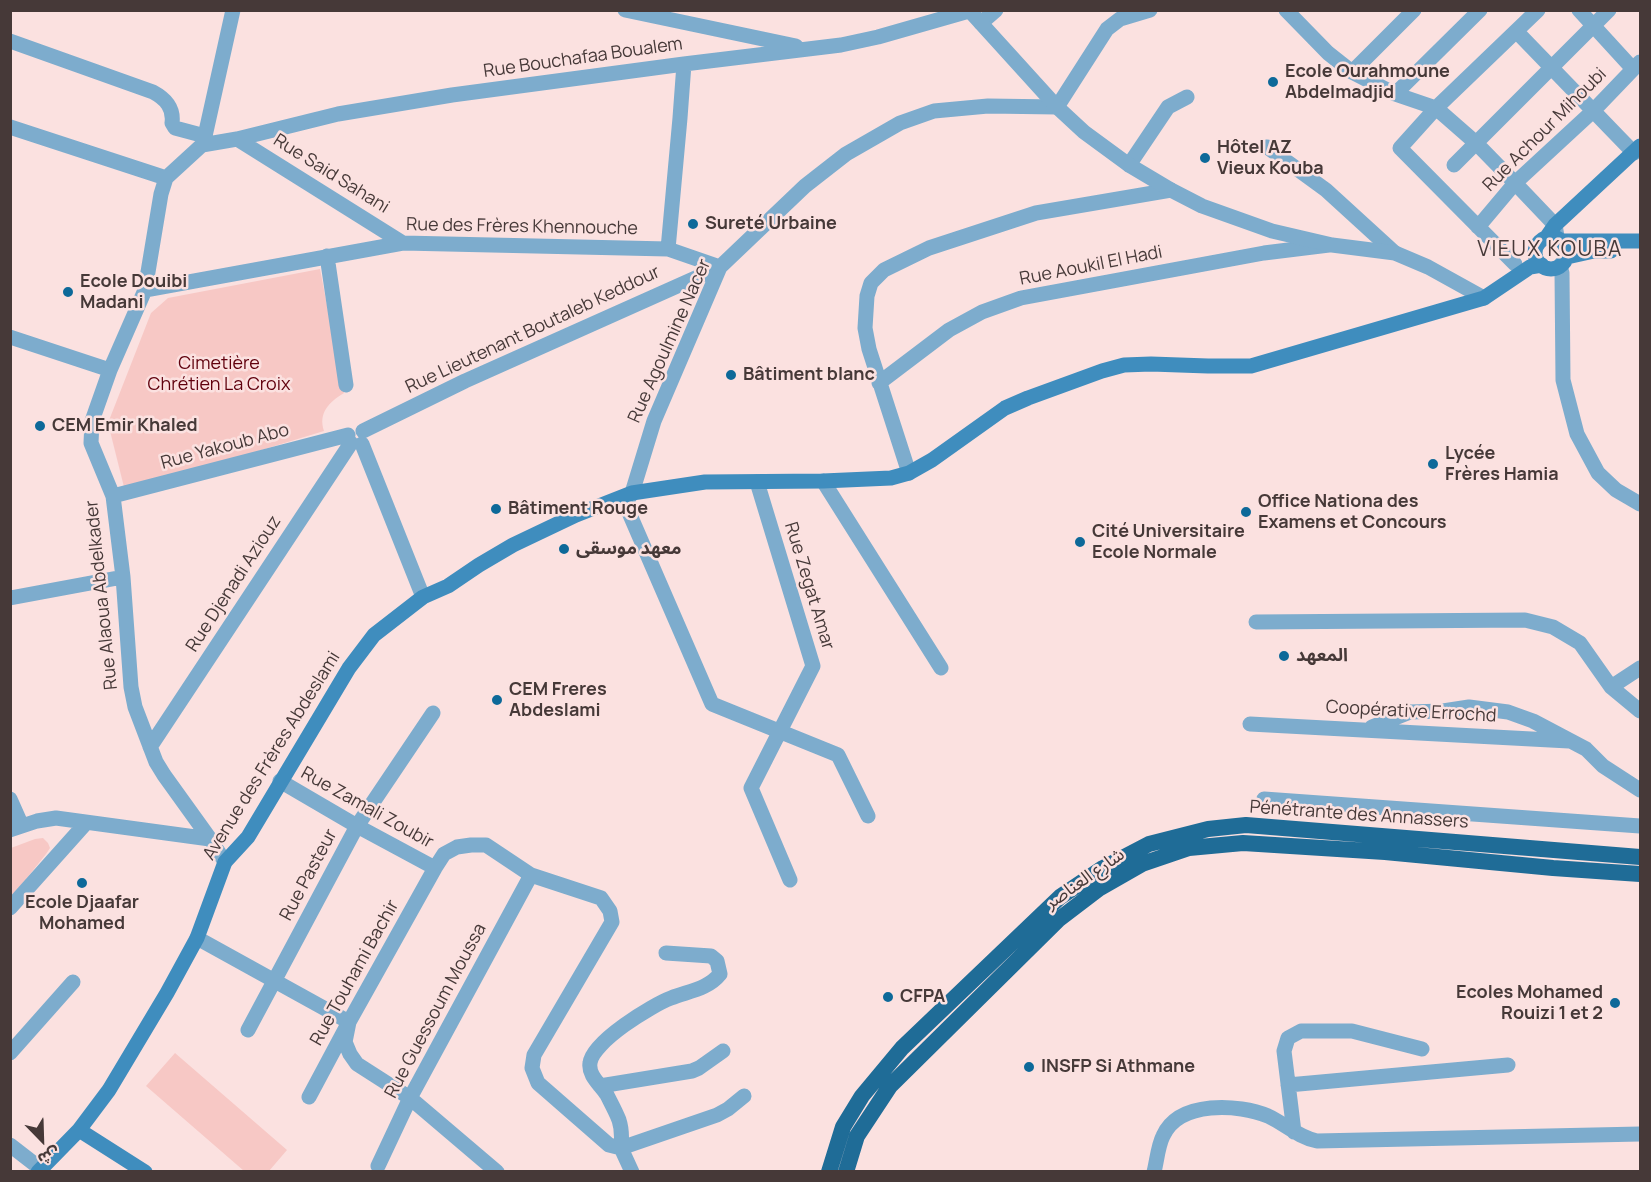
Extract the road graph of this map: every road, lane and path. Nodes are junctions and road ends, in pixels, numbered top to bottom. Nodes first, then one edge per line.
1 (233, 10) edge
2 (625, 10) edge
3 (996, 10) edge
4 (1150, 10) edge
5 (1286, 10) edge
6 (1414, 10) edge
7 (1480, 10) edge
8 (1538, 10) edge
9 (1579, 10) edge
10 (1609, 10) edge
11 (969, 11) edge
12 (981, 23) junction
13 (1593, 26) junction
14 (1517, 32) junction
15 (10, 41) edge
16 (810, 49) junction
17 (684, 64) junction
18 (1637, 66) edge
19 (1551, 68) junction
20 (1353, 72) junction
21 (1395, 94) junction
22 (1188, 97) dead end
23 (1057, 107) junction
24 (1436, 108) junction
25 (1593, 111) junction
26 (10, 127) edge
27 (237, 139) junction
28 (204, 140) junction
29 (1476, 143) junction
30 (1267, 147) dead end
31 (1637, 149) edge
32 (1129, 165) junction
33 (1454, 165) dead end
34 (166, 178) junction
35 (1515, 183) junction
36 (1171, 190) junction
37 (1478, 227) junction
38 (1555, 235) junction
39 (1641, 241) edge
40 (403, 243) junction
41 (1332, 245) junction
42 (668, 249) junction
43 (1641, 251) edge
44 (1395, 253) junction
45 (327, 256) junction
46 (1538, 259) junction
47 (1564, 261) junction
48 (1515, 264) junction
49 (720, 267) junction
50 (145, 290) junction
51 (1484, 298) junction
52 (10, 337) edge
53 (110, 370) junction
54 (879, 383) junction
55 (346, 386) dead end
56 (356, 438) junction
57 (909, 473) junction
58 (823, 481) junction
59 (757, 482) junction
60 (632, 493) junction
61 (113, 496) junction
62 (1641, 504) edge
63 (123, 577) junction
64 (423, 597) junction
65 (10, 598) edge
66 (1256, 622) dead end
67 (941, 668) dead end
68 (1641, 668) edge
69 (1611, 687) junction
70 (1641, 711) edge
71 (434, 713) dead end
72 (1250, 724) dead end
73 (1367, 729) junction
74 (779, 731) junction
75 (1569, 741) junction
76 (150, 747) junction
77 (280, 781) junction
78 (1641, 790) edge
79 (10, 799) edge
80 (1264, 799) dead end
81 (868, 816) dead end
82 (86, 823) junction
83 (357, 825) junction
84 (1641, 826) edge
85 (16, 828) edge
86 (210, 839) junction
87 (1641, 857) edge
88 (225, 862) junction
89 (435, 868) junction
90 (531, 875) junction
91 (1641, 877) edge
92 (790, 880) dead end
93 (10, 908) edge
94 (197, 938) junction
95 (666, 953) dead end
96 (276, 981) junction
97 (73, 982) dead end
98 (348, 1022) junction
99 (248, 1030) dead end
100 (1422, 1048) dead end
101 (723, 1051) dead end
102 (10, 1053) edge
103 (1508, 1065) dead end
104 (600, 1086) junction
105 (1288, 1086) junction
106 (744, 1096) dead end
107 (309, 1097) dead end
108 (410, 1098) junction
109 (79, 1130) junction
110 (1294, 1132) junction
111 (1641, 1134) edge
112 (840, 1139) junction
113 (10, 1145) edge
114 (621, 1148) junction
115 (378, 1166) dead end
116 (39, 1170) edge
117 (145, 1172) edge
118 (498, 1172) edge
119 (632, 1172) edge
120 (819, 1172) edge
121 (829, 1172) edge
122 (846, 1172) edge
123 (1154, 1172) edge

1 - 28 street
2 - 16 street
3 - 12 street
4 - 23 street
5 - 20 street
6 - 20 street
7 - 21 street
8 - 14 street
9 - 13 street
10 - 13 street
11 - 12 street
11 - 16 street, Rue Bouchafaa Boualem
12 - 23 street
13 - 18 street
13 - 19 street
14 - 19 street
14 - 24 street
15 - 28 street
16 - 17 street, Rue Bouchafaa Boualem
17 - 27 street, Rue Bouchafaa Boualem
17 - 42 street
18 - 25 street, Rue Achour Mihoubi
19 - 25 street
19 - 29 street
20 - 21 street
21 - 24 street
22 - 32 street
23 - 32 street
23 - 49 street, Rue Agoulmine Nacer
24 - 29 street
24 - 37 street
25 - 31 street
25 - 35 street, Rue Achour Mihoubi
26 - 34 street
27 - 28 street, Rue Bouchafaa Boualem
27 - 40 street, Rue Said Sahani
28 - 34 street
29 - 33 street
29 - 35 street
30 - 44 street
31 - 38 main road
32 - 36 street
34 - 50 street, Rue Alaoua Abdelkader
35 - 37 street, Rue Achour Mihoubi
35 - 38 street
36 - 41 street
36 - 54 street
37 - 48 street
38 - 39 main road
38 - 46 main road
38 - 47 main road
40 - 42 street, Rue des Frères Khennouche
40 - 45 street, Rue des Frères Khennouche
41 - 44 street
41 - 54 street, Rue Aoukil El Hadi
42 - 49 street, Rue des Frères Khennouche
43 - 47 main road
44 - 51 street
45 - 50 street, Rue des Frères Khennouche
45 - 55 street
46 - 47 main road
46 - 48 main road
46 - 51 main road
47 - 62 street
48 - 51 main road
49 - 56 street, Rue Lieutenant Boutaleb Keddour
49 - 60 street, Rue Agoulmine Nacer
50 - 53 street, Rue Alaoua Abdelkader
51 - 57 main road, Avenue des Frères Abdeslami
52 - 53 street
53 - 61 street, Rue Alaoua Abdelkader
54 - 57 street
56 - 61 street, Rue Yakoub Abo
56 - 64 street
56 - 76 street, Rue Djenadi Aziouz
57 - 58 main road, Avenue des Frères Abdeslami
58 - 59 main road, Avenue des Frères Abdeslami
58 - 67 street
59 - 60 main road, Avenue des Frères Abdeslami
59 - 74 street, Rue Zegat Amar
60 - 64 main road, Avenue des Frères Abdeslami
60 - 74 street, Rue Agoulmine Nacer
61 - 63 street, Rue Alaoua Abdelkader
63 - 65 street
63 - 76 street, Rue Alaoua Abdelkader
64 - 77 main road, Avenue des Frères Abdeslami
66 - 69 street
68 - 69 street
69 - 70 street
71 - 83 street, Rue Pasteur
72 - 73 street, Coopérative Errochd
73 - 75 street, Coopérative Errochd
73 - 75 street
74 - 81 street, Rue Agoulmine Nacer
74 - 92 street, Rue Zegat Amar
75 - 78 street
76 - 86 street, Rue Alaoua Abdelkader
77 - 83 street, Rue Zamali Zoubir
77 - 88 main road, Avenue des Frères Abdeslami
79 - 85 street
80 - 84 street
82 - 85 street
82 - 86 street
82 - 93 street
83 - 89 street, Rue Zamali Zoubir
83 - 96 street, Rue Pasteur
86 - 88 street, Rue Alaoua Abdelkader
87 - 112 highway, Pénétrante des Annassers
88 - 94 main road, Avenue des Frères Abdeslami
89 - 90 street, Rue Zamali Zoubir
89 - 98 street, Rue Touhami Bachir
90 - 108 street, Rue Guessoum Moussa
90 - 114 street, Rue Zamali Zoubir
91 - 122 highway, شارع العناصر
94 - 96 street
94 - 109 main road, Avenue des Frères Abdeslami
95 - 104 street
96 - 98 street
96 - 99 street, Rue Pasteur
97 - 102 street
98 - 107 street, Rue Touhami Bachir
98 - 108 street
100 - 105 street
101 - 104 street
103 - 105 street
104 - 114 street
105 - 110 street
106 - 114 street
108 - 115 street, Rue Guessoum Moussa
108 - 118 street
109 - 116 main road, Avenue des Frères Abdeslami
109 - 117 main road
110 - 111 street
110 - 123 street
112 - 120 highway
112 - 121 highway, Pénétrante des Annassers
113 - 116 street
114 - 119 street

